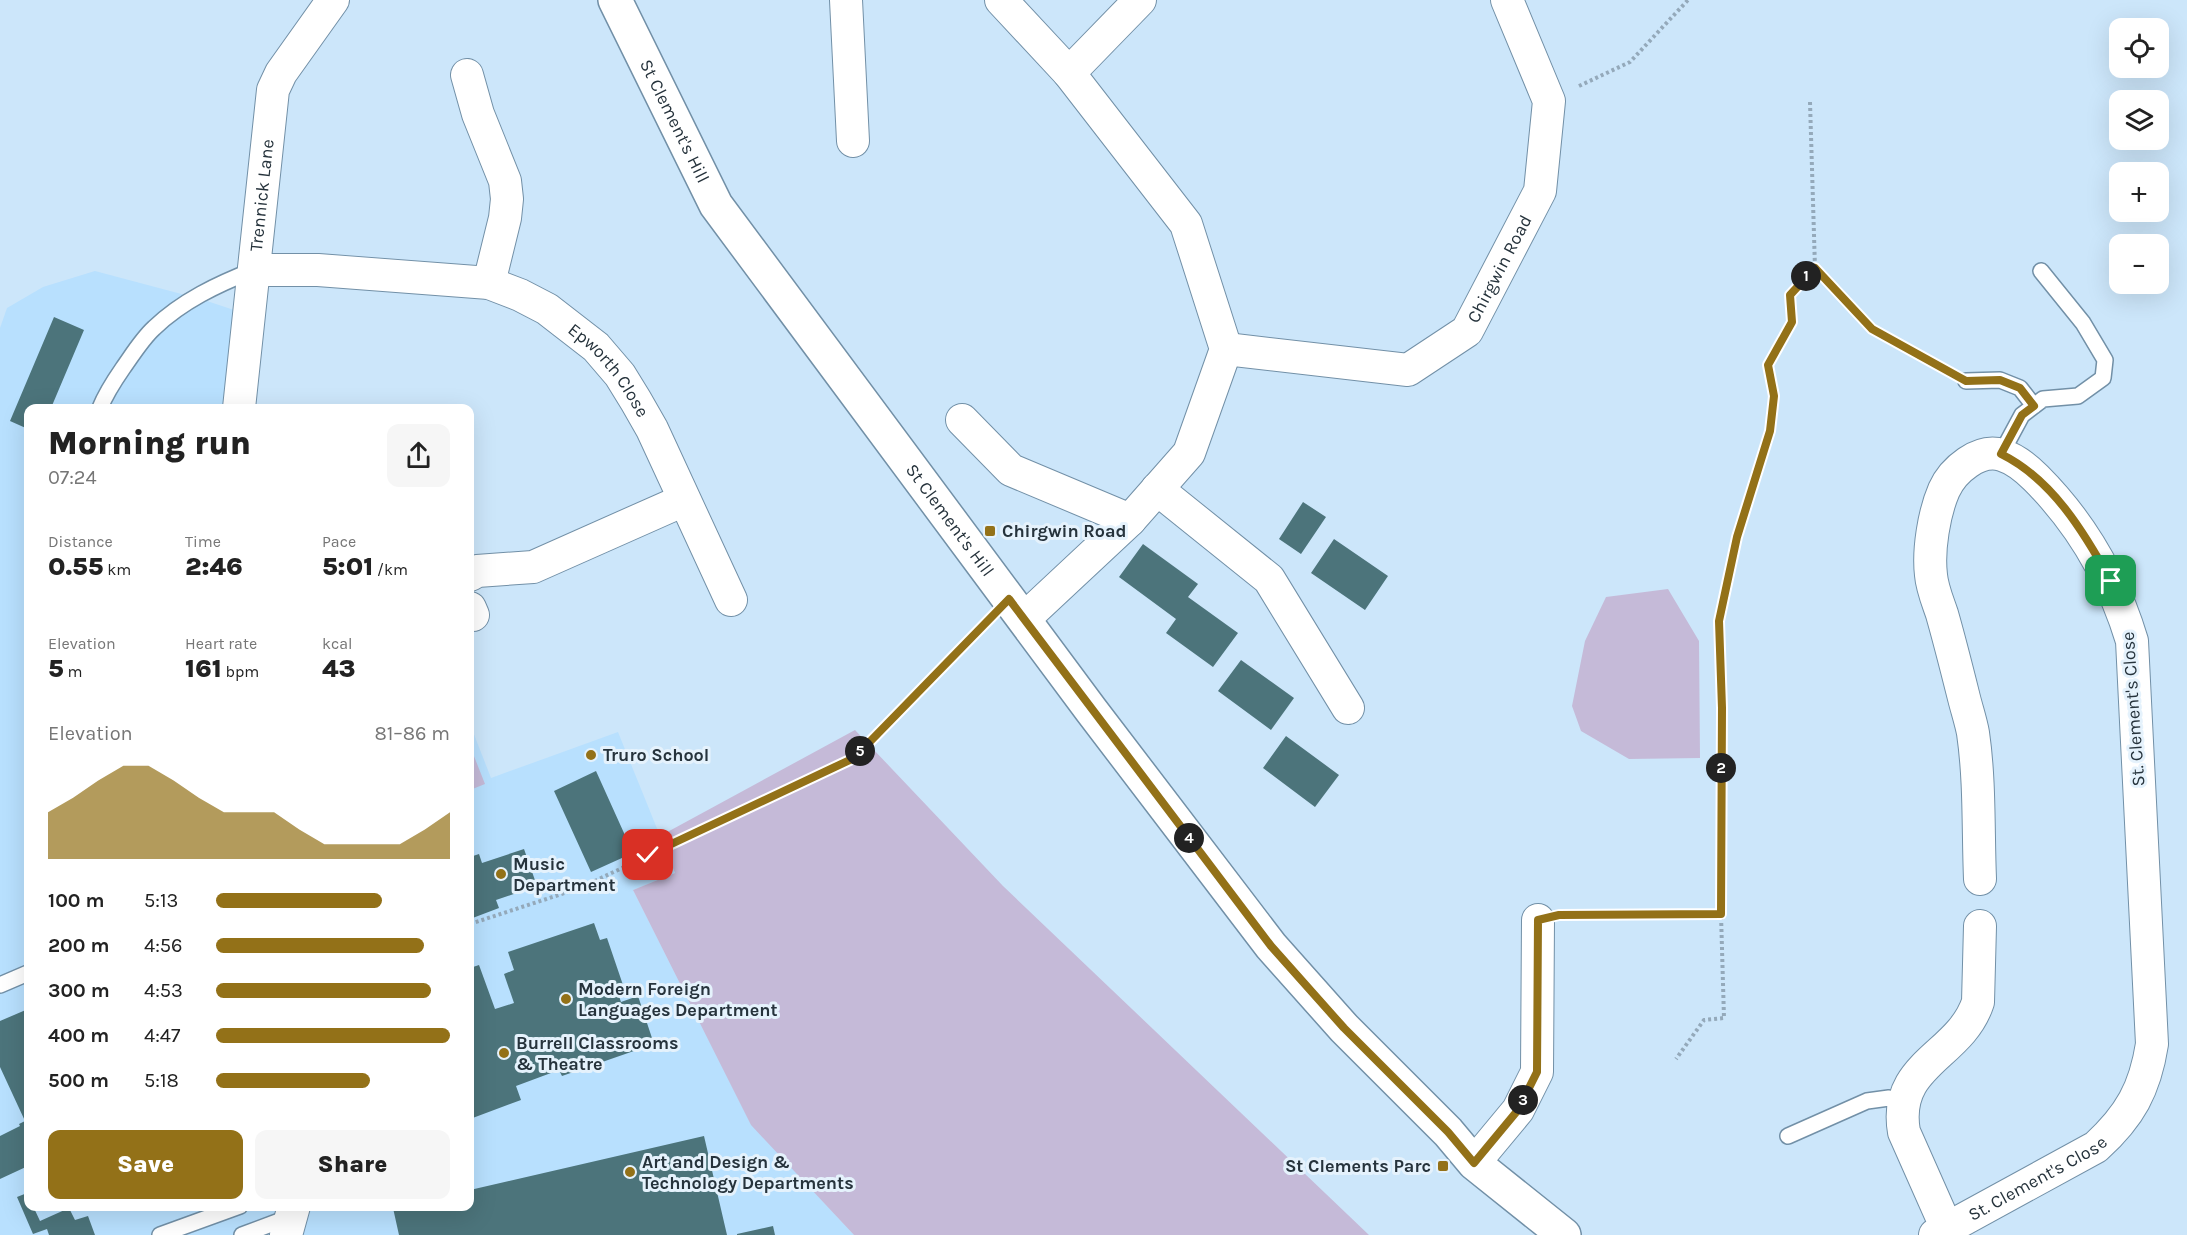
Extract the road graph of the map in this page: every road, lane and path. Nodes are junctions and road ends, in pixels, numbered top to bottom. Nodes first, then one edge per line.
1 (333, 0) edge
2 (615, 0) edge
3 (846, 0) edge
4 (1001, 0) edge
5 (1140, 0) edge
6 (1507, 0) edge
7 (1688, 0) edge
8 (1069, 73) junction
9 (467, 75) dead end
10 (1549, 101) junction
11 (1810, 102) dead end
12 (853, 141) dead end
13 (1815, 268) junction
14 (254, 270) junction
15 (2041, 271) dead end
16 (489, 283) junction
17 (1226, 349) junction
18 (1966, 381) joint
19 (102, 404) edge
20 (239, 404) edge
21 (2034, 406) junction
22 (962, 420) dead end
23 (2001, 454) junction
24 (1156, 489) junction
25 (684, 500) junction
26 (1130, 519) junction
27 (474, 573) edge
28 (731, 600) dead end
29 (1017, 609) junction
30 (1348, 708) dead end
31 (1980, 879) dead end
32 (1721, 914) junction
33 (1538, 920) joint
34 (474, 923) edge
35 (1980, 926) dead end
36 (24, 975) edge
37 (0, 985) edge
38 (1676, 1059) dead end
39 (1903, 1104) junction
40 (1788, 1136) dead end
41 (1474, 1163) junction
42 (226, 1211) edge
43 (290, 1219) edge
44 (1941, 1232) edge
45 (160, 1235) edge
46 (242, 1235) edge
47 (1564, 1235) edge

1 - 14 street, Trennick Lane
2 - 29 street, St Clement's Hill
3 - 12 street
4 - 8 street
5 - 8 street
6 - 10 street, Chirgwin Road
7 - 10 path
8 - 17 street
9 - 16 street
10 - 17 street, Chirgwin Road
11 - 13 path
13 - 18 path
13 - 32 path
14 - 16 street, Epworth Close
14 - 19 lane
14 - 20 street, Trennick Lane
15 - 21 lane
16 - 25 street, Epworth Close
17 - 24 street
18 - 21 lane
21 - 23 lane
22 - 26 street
23 - 31 street
23 - 44 street, St. Clement's Close
24 - 26 street
24 - 30 street
25 - 27 street
25 - 28 street, Epworth Close
26 - 29 street
29 - 34 path
29 - 41 street, St Clement's Hill
32 - 33 path
32 - 38 path
33 - 41 street
35 - 39 street, St. Clement's Close
36 - 37 lane
39 - 40 lane
39 - 44 street, St. Clement's Close
41 - 47 street, St Clement's Hill
42 - 45 lane
43 - 46 lane

